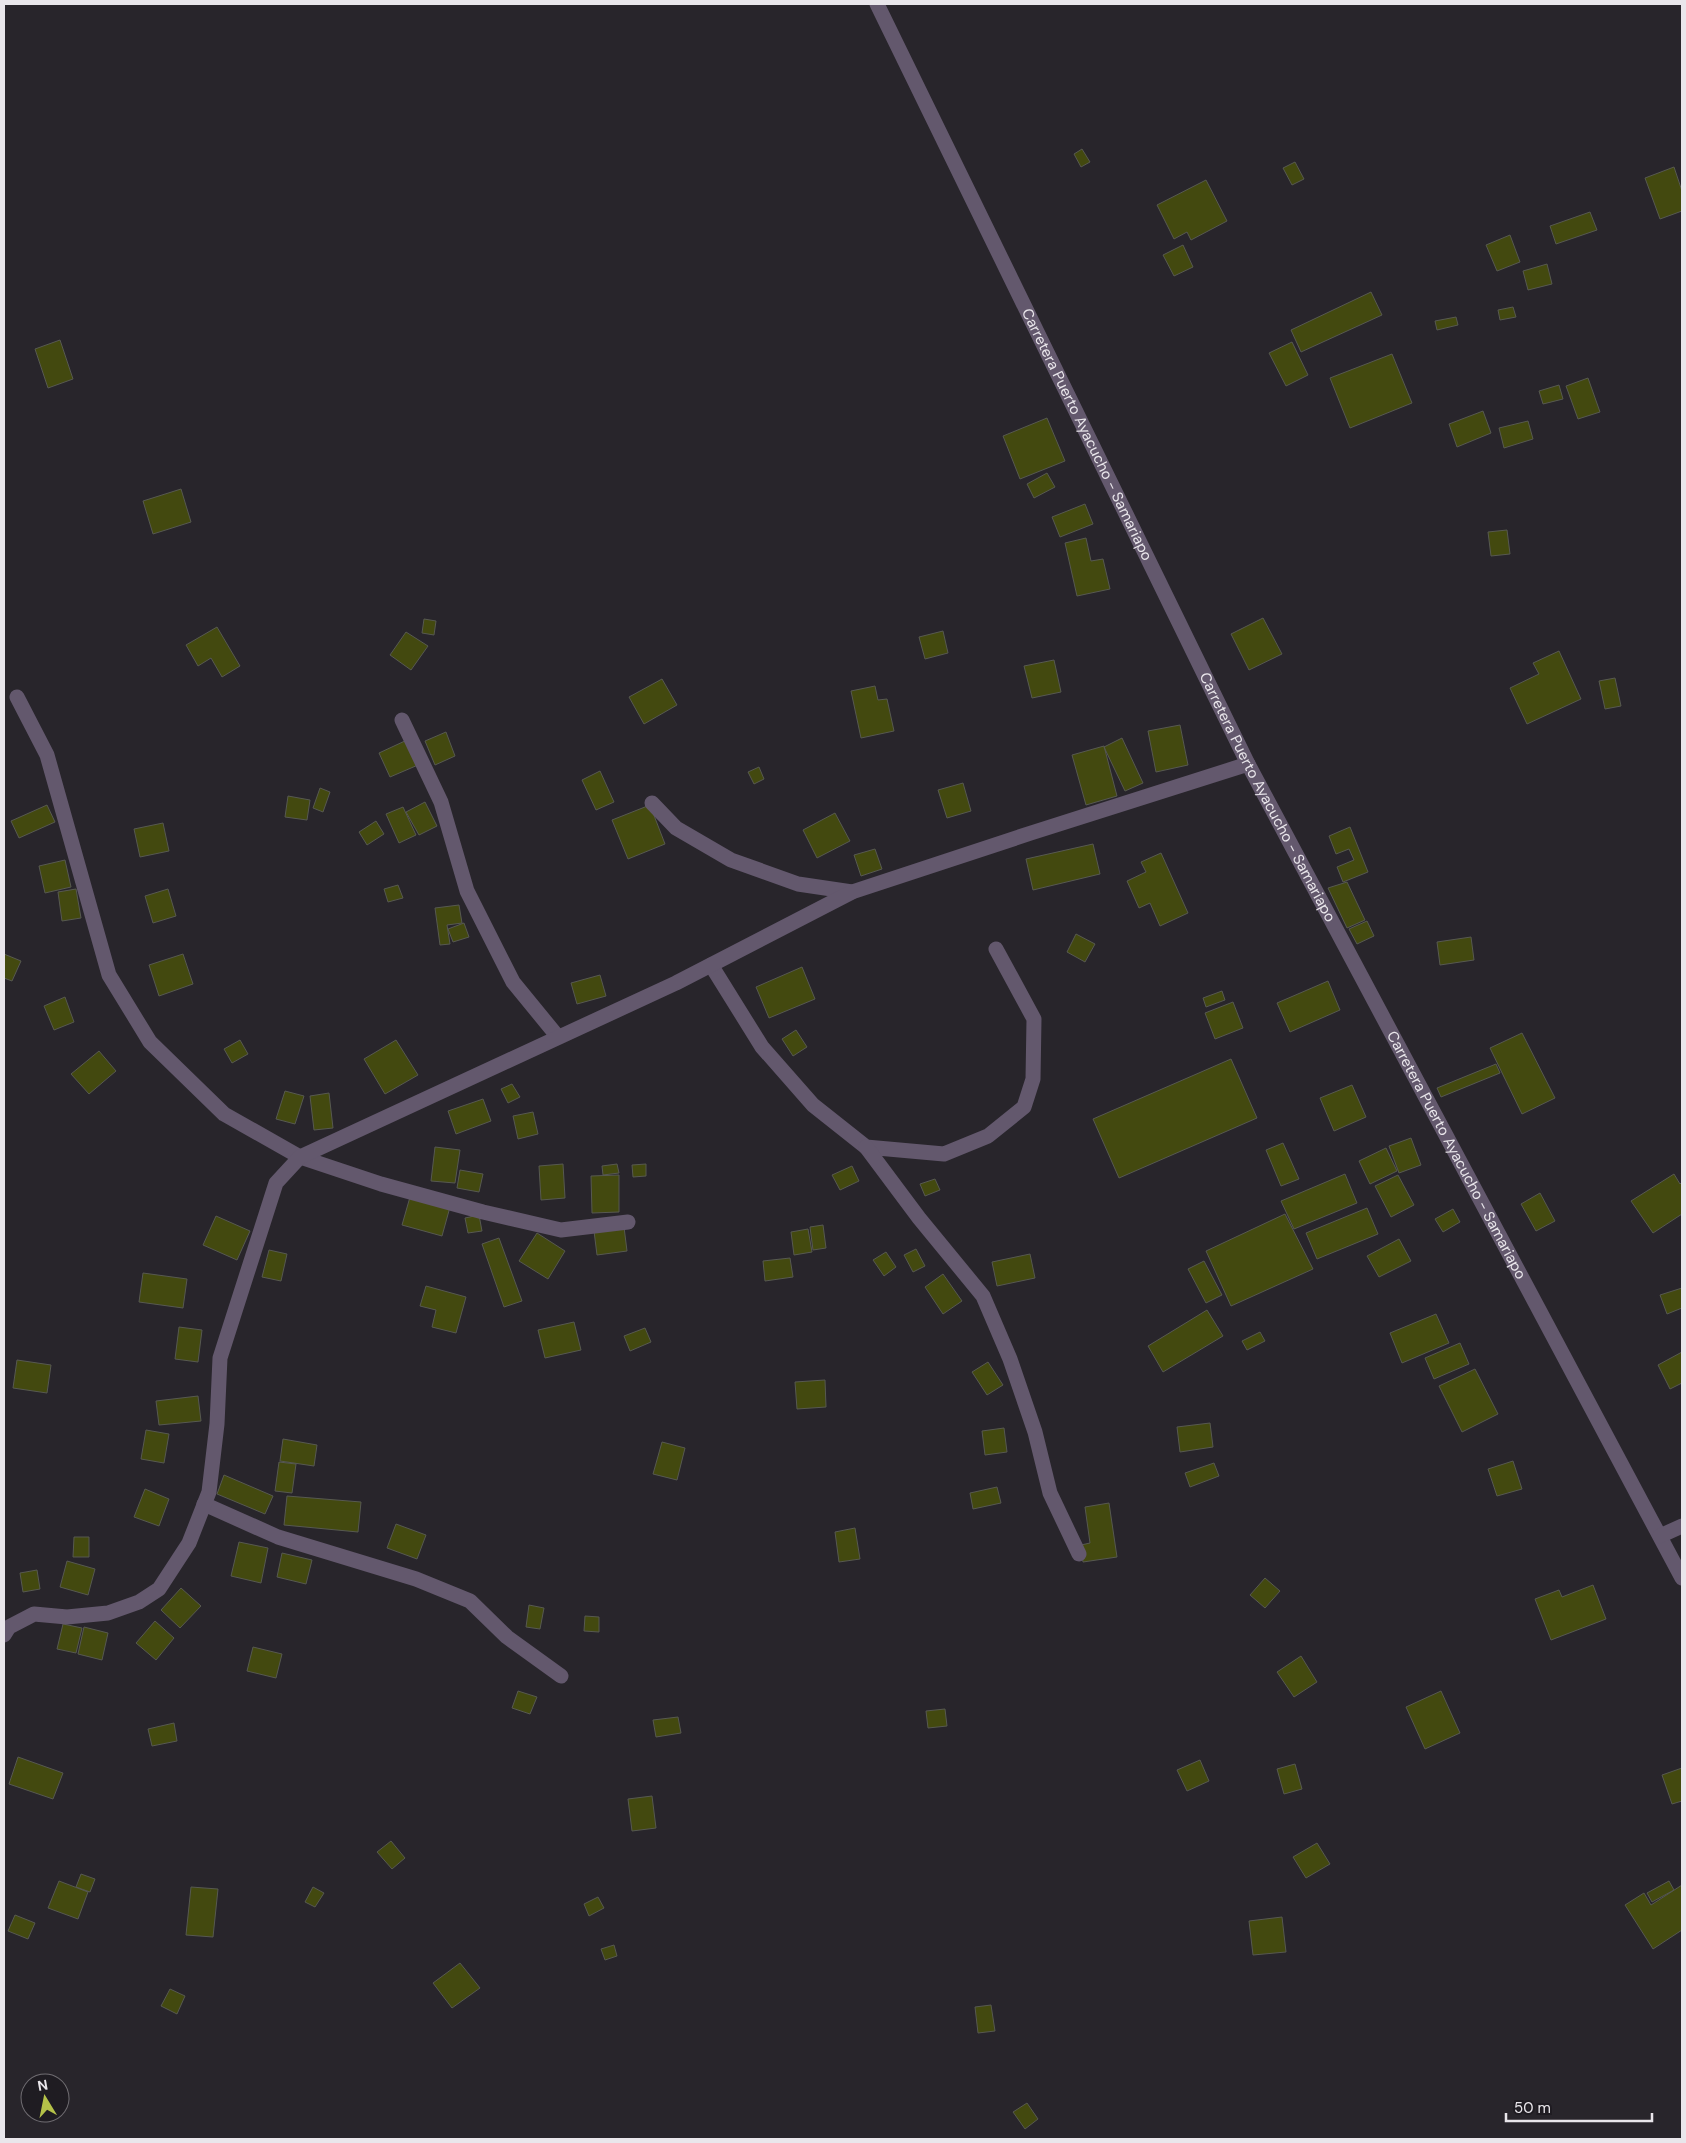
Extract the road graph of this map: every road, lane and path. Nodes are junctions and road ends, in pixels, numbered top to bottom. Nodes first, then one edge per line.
1 (877, 4) edge
2 (17, 697) dead end
3 (402, 720) dead end
4 (1248, 764) junction
5 (652, 803) dead end
6 (852, 892) junction
7 (996, 949) dead end
8 (711, 965) junction
9 (558, 1037) junction
10 (866, 1147) junction
11 (300, 1157) junction
12 (628, 1222) dead end
13 (204, 1504) junction
14 (1682, 1526) edge
15 (1660, 1536) junction
16 (1079, 1554) dead end
17 (1682, 1578) edge
18 (4, 1635) edge
19 (561, 1676) dead end

1 - 4 street, Carretera Puerto Ayacucho - Samariapo
2 - 11 street
3 - 9 street
4 - 6 street
4 - 15 street, Carretera Puerto Ayacucho - Samariapo
5 - 6 street
6 - 8 street
7 - 10 street
8 - 9 street
8 - 10 street
9 - 11 street
10 - 16 street
11 - 12 street
11 - 13 street
13 - 18 street
13 - 19 street
14 - 15 street
15 - 17 street, Carretera Puerto Ayacucho - Samariapo

